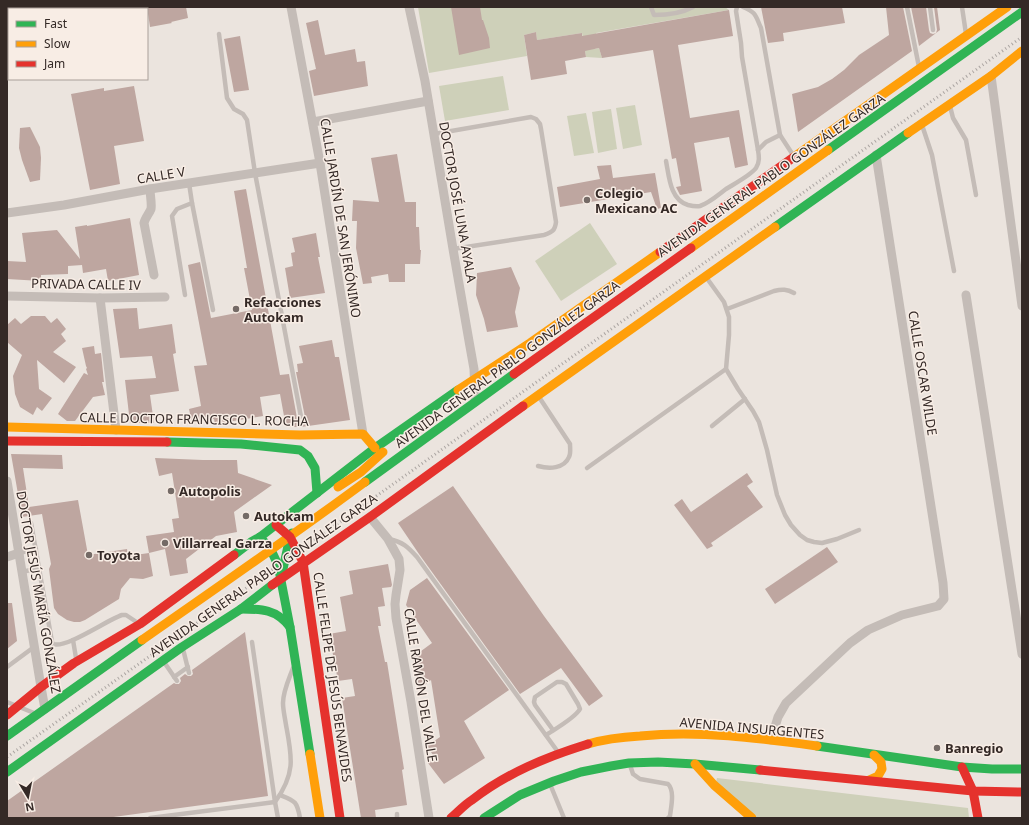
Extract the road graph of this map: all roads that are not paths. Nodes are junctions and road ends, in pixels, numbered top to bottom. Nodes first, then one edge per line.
1 (291, 7) edge
2 (409, 7) edge
3 (651, 7) edge
4 (693, 7) edge
5 (737, 7) edge
6 (743, 7) edge
7 (908, 7) edge
8 (930, 7) edge
9 (962, 7) edge
10 (1006, 7) edge
11 (1022, 12) edge
12 (933, 30) dead end
13 (219, 34) dead end
14 (967, 36) junction
15 (1022, 51) edge
16 (919, 69) junction
17 (990, 76) junction
18 (428, 101) junction
19 (949, 104) junction
20 (312, 122) junction
21 (921, 124) junction
22 (434, 134) junction
23 (780, 135) junction
24 (758, 150) junction
25 (876, 155) junction
26 (795, 157) junction
27 (666, 161) dead end
28 (320, 163) junction
29 (255, 173) junction
30 (189, 183) junction
31 (150, 189) junction
32 (976, 195) dead end
33 (192, 203) junction
34 (7, 213) edge
35 (453, 249) junction
36 (954, 270) dead end
37 (154, 275) dead end
38 (706, 276) junction
39 (794, 294) dead end
40 (185, 295) dead end
41 (966, 295) dead end
42 (7, 296) edge
43 (165, 297) dead end
44 (100, 298) junction
45 (1022, 306) edge
46 (213, 310) dead end
47 (727, 310) junction
48 (726, 369) junction
49 (474, 378) junction
50 (538, 395) junction
51 (745, 399) junction
52 (474, 402) junction
53 (301, 417) dead end
54 (712, 426) dead end
55 (7, 427) edge
56 (116, 430) junction
57 (149, 430) junction
58 (241, 433) junction
59 (363, 434) junction
60 (300, 435) junction
61 (389, 438) junction
62 (7, 441) edge
63 (149, 442) junction
64 (241, 444) junction
65 (375, 448) junction
66 (300, 450) junction
67 (538, 466) dead end
68 (587, 468) dead end
69 (7, 480) edge
70 (316, 493) junction
71 (370, 517) junction
72 (31, 523) dead end
73 (276, 525) junction
74 (859, 530) dead end
75 (260, 537) junction
76 (290, 537) junction
77 (388, 539) junction
78 (36, 549) junction
79 (270, 550) junction
80 (19, 553) junction
81 (7, 557) edge
82 (303, 562) junction
83 (39, 568) junction
84 (22, 572) junction
85 (281, 578) junction
86 (241, 609) junction
87 (140, 624) junction
88 (290, 627) junction
89 (73, 640) junction
90 (252, 642) dead end
91 (34, 647) junction
92 (182, 647) junction
93 (1022, 654) edge
94 (163, 661) junction
95 (77, 662) junction
96 (296, 662) junction
97 (7, 667) edge
98 (188, 667) junction
99 (189, 673) dead end
100 (41, 687) junction
101 (7, 702) edge
102 (18, 706) junction
103 (46, 709) junction
104 (7, 715) edge
105 (37, 715) junction
106 (554, 730) junction
107 (546, 735) junction
108 (7, 736) edge
109 (771, 740) junction
110 (559, 753) junction
111 (874, 755) junction
112 (629, 763) junction
113 (695, 764) junction
114 (962, 767) junction
115 (1022, 770) edge
116 (7, 772) edge
117 (869, 780) junction
118 (549, 783) junction
119 (973, 791) junction
120 (1022, 792) edge
121 (280, 795) junction
122 (275, 802) junction
123 (426, 817) edge
124 (150, 818) edge
125 (278, 818) edge
126 (300, 818) edge
127 (320, 818) edge
128 (340, 818) edge
129 (451, 818) edge
130 (484, 818) edge
131 (564, 818) edge
132 (668, 818) edge
133 (752, 818) edge
134 (978, 818) edge

1 - 20 street, CALLE JARDÍN DE SAN JERÓNIMO
2 - 18 street, DOCTOR JOSÉ LUNA AYALA
3 - 4 lane
5 - 24 lane
6 - 23 lane
7 - 16 lane
8 - 12 lane
9 - 14 lane
10 - 14 main road, AVENIDA GENERAL PABLO GONZÁLEZ GARZA
11 - 52 main road, AVENIDA GENERAL PABLO GONZÁLEZ GARZA
13 - 29 lane
14 - 16 main road, AVENIDA GENERAL PABLO GONZÁLEZ GARZA
15 - 17 main road, AVENIDA GENERAL PABLO GONZÁLEZ GARZA
16 - 26 main road, AVENIDA GENERAL PABLO GONZÁLEZ GARZA
17 - 19 main road, AVENIDA GENERAL PABLO GONZÁLEZ GARZA
17 - 45 street
18 - 20 street
18 - 22 street, DOCTOR JOSÉ LUNA AYALA
19 - 21 main road, AVENIDA GENERAL PABLO GONZÁLEZ GARZA
19 - 32 lane
20 - 28 street, CALLE JARDÍN DE SAN JERÓNIMO
21 - 25 main road, AVENIDA GENERAL PABLO GONZÁLEZ GARZA
21 - 36 lane
22 - 35 street, DOCTOR JOSÉ LUNA AYALA
22 - 35 lane
23 - 24 lane
23 - 26 lane
24 - 27 lane
25 - 38 main road, AVENIDA GENERAL PABLO GONZÁLEZ GARZA
25 - 109 street, CALLE OSCAR WILDE
26 - 49 main road, AVENIDA GENERAL PABLO GONZÁLEZ GARZA
28 - 29 street, CALLE V
28 - 59 street, CALLE JARDÍN DE SAN JERÓNIMO
29 - 30 street, CALLE V
29 - 53 lane
30 - 31 street, CALLE V
30 - 33 lane
31 - 34 street, CALLE V
31 - 37 street
33 - 40 lane
33 - 46 lane
35 - 49 street, DOCTOR JOSÉ LUNA AYALA
38 - 47 lane
38 - 50 main road, AVENIDA GENERAL PABLO GONZÁLEZ GARZA
39 - 47 lane
41 - 93 street
42 - 44 street, PRIVADA CALLE IV
43 - 44 street, PRIVADA CALLE IV
44 - 56 street
47 - 48 lane
48 - 51 lane
48 - 68 lane
49 - 52 street, DOCTOR JOSÉ LUNA AYALA
49 - 61 main road, AVENIDA GENERAL PABLO GONZÁLEZ GARZA
50 - 67 lane
50 - 71 main road, AVENIDA GENERAL PABLO GONZÁLEZ GARZA
51 - 54 lane
51 - 74 lane
52 - 76 main road, AVENIDA GENERAL PABLO GONZÁLEZ GARZA
55 - 56 main road, CALLE DOCTOR FRANCISCO L. ROCHA
56 - 57 main road, CALLE DOCTOR FRANCISCO L. ROCHA
57 - 58 main road, CALLE DOCTOR FRANCISCO L. ROCHA
57 - 63 main road
58 - 60 main road, CALLE DOCTOR FRANCISCO L. ROCHA
58 - 64 main road
59 - 60 main road, CALLE DOCTOR FRANCISCO L. ROCHA
59 - 65 main road
60 - 66 main road
61 - 65 main road, AVENIDA GENERAL PABLO GONZÁLEZ GARZA
61 - 76 main road
62 - 63 main road, CALLE DOCTOR FRANCISCO L. ROCHA
63 - 64 main road, CALLE DOCTOR FRANCISCO L. ROCHA
64 - 66 main road, CALLE DOCTOR FRANCISCO L. ROCHA
65 - 70 main road, AVENIDA GENERAL PABLO GONZÁLEZ GARZA
66 - 70 main road
69 - 80 street, DOCTOR JESÚS MARÍA GONZÁLEZ
70 - 73 main road, AVENIDA GENERAL PABLO GONZÁLEZ GARZA
71 - 77 street, CALLE RAMÓN DEL VALLE
71 - 82 main road, AVENIDA GENERAL PABLO GONZÁLEZ GARZA
72 - 78 lane
73 - 75 main road, AVENIDA GENERAL PABLO GONZÁLEZ GARZA
73 - 76 main road, CALLE FELIPE DE JESÚS BENAVIDES
75 - 79 main road
75 - 87 main road, AVENIDA GENERAL PABLO GONZÁLEZ GARZA
76 - 79 main road, AVENIDA GENERAL PABLO GONZÁLEZ GARZA
76 - 82 main road, CALLE FELIPE DE JESÚS BENAVIDES
76 - 85 main road
77 - 107 lane
77 - 123 street, CALLE RAMÓN DEL VALLE
78 - 80 lane
78 - 83 lane
79 - 85 main road
79 - 103 main road, AVENIDA GENERAL PABLO GONZÁLEZ GARZA
80 - 81 street
80 - 84 street, DOCTOR JESÚS MARÍA GONZÁLEZ
82 - 85 main road, AVENIDA GENERAL PABLO GONZÁLEZ GARZA
82 - 128 main road, CALLE FELIPE DE JESÚS BENAVIDES
83 - 84 lane
83 - 89 lane
84 - 91 street, DOCTOR JESÚS MARÍA GONZÁLEZ
85 - 86 main road, AVENIDA GENERAL PABLO GONZÁLEZ GARZA
85 - 88 main road
86 - 88 main road
86 - 92 main road, AVENIDA GENERAL PABLO GONZÁLEZ GARZA
87 - 89 lane
87 - 95 main road, AVENIDA GENERAL PABLO GONZÁLEZ GARZA
88 - 96 main road
89 - 95 lane
90 - 122 lane
91 - 97 lane
91 - 100 street, DOCTOR JESÚS MARÍA GONZÁLEZ
92 - 94 main road, AVENIDA GENERAL PABLO GONZÁLEZ GARZA
92 - 98 lane
94 - 98 lane
94 - 116 main road, AVENIDA GENERAL PABLO GONZÁLEZ GARZA
95 - 100 main road, AVENIDA GENERAL PABLO GONZÁLEZ GARZA
96 - 121 lane
96 - 127 main road
98 - 99 lane
100 - 102 main road, AVENIDA GENERAL PABLO GONZÁLEZ GARZA
100 - 103 street, DOCTOR JESÚS MARÍA GONZÁLEZ
101 - 102 lane
102 - 104 main road, AVENIDA GENERAL PABLO GONZÁLEZ GARZA
102 - 105 lane
103 - 105 main road, AVENIDA GENERAL PABLO GONZÁLEZ GARZA
105 - 108 main road, AVENIDA GENERAL PABLO GONZÁLEZ GARZA
106 - 106 lane
106 - 107 lane
107 - 110 lane
109 - 110 main road, AVENIDA INSURGENTES
109 - 111 main road, AVENIDA INSURGENTES
110 - 129 main road, AVENIDA INSURGENTES
111 - 114 main road, AVENIDA INSURGENTES
111 - 117 main road
112 - 113 main road
112 - 118 main road
112 - 132 lane
113 - 117 main road
113 - 133 main road
114 - 115 main road, AVENIDA INSURGENTES
114 - 119 main road
117 - 119 main road
118 - 130 main road
118 - 131 lane
119 - 120 main road
119 - 134 main road
121 - 122 lane
121 - 126 lane
122 - 124 lane
122 - 125 lane

